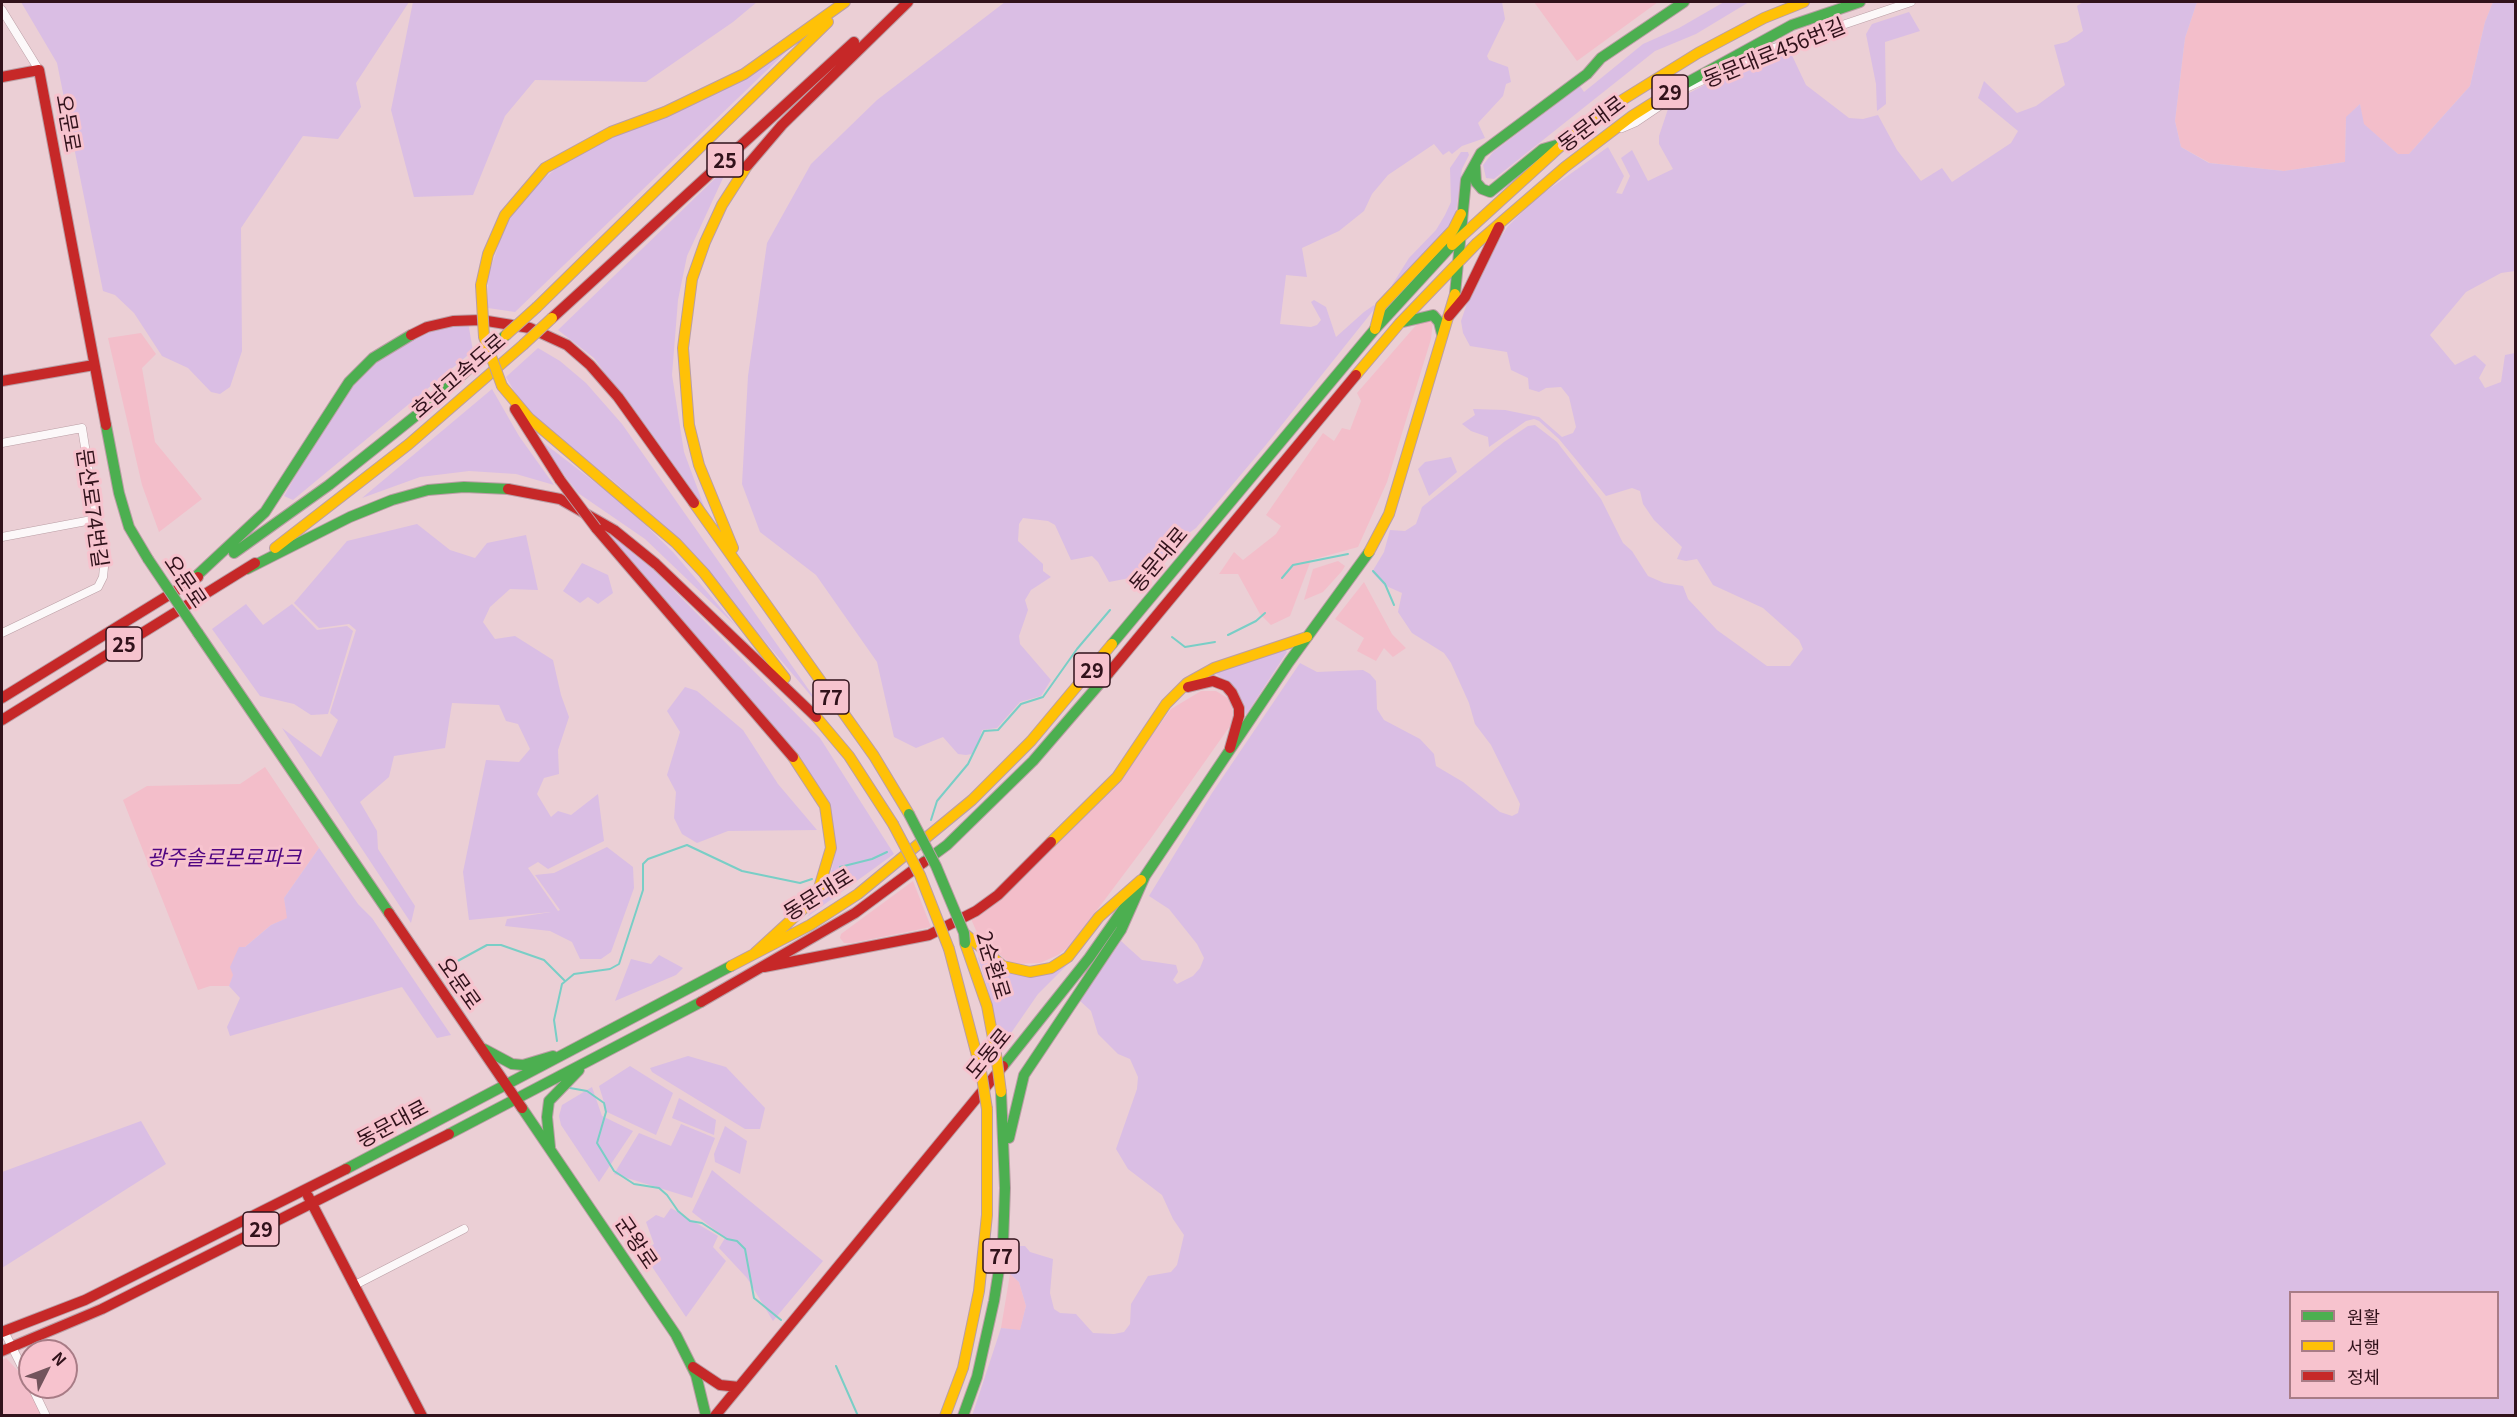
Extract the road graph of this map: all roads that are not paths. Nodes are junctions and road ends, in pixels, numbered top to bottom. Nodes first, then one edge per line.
1 (847, 2) edge
2 (897, 2) edge
3 (908, 2) edge
4 (1684, 2) edge
5 (1804, 2) edge
6 (1860, 2) edge
7 (1911, 2) edge
8 (2, 10) edge
9 (39, 70) junction
10 (2, 77) edge
11 (1612, 132) junction
12 (1564, 143) junction
13 (1475, 165) junction
14 (1464, 208) junction
15 (1502, 220) junction
16 (1462, 235) junction
17 (1461, 258) junction
18 (1449, 316) junction
19 (1400, 324) junction
20 (1375, 328) junction
21 (1442, 334) junction
22 (94, 365) junction
23 (2, 381) edge
24 (502, 386) junction
25 (2, 443) edge
26 (97, 519) junction
27 (2, 537) edge
28 (247, 568) junction
29 (192, 581) junction
30 (749, 582) junction
31 (2, 633) edge
32 (1307, 637) junction
33 (1176, 692) junction
34 (2, 698) edge
35 (816, 717) junction
36 (2, 720) edge
37 (1229, 754) junction
38 (1145, 876) junction
39 (967, 938) junction
40 (754, 953) junction
41 (758, 969) junction
42 (481, 1047) junction
43 (571, 1052) junction
44 (587, 1064) junction
45 (507, 1085) junction
46 (517, 1100) junction
47 (550, 1151) junction
48 (1005, 1165) junction
49 (306, 1190) junction
50 (312, 1203) junction
51 (464, 1229) dead end
52 (223, 1232) junction
53 (194, 1262) junction
54 (356, 1286) junction
55 (3, 1332) edge
56 (7, 1349) edge
57 (18, 1366) edge
58 (692, 1367) junction
59 (738, 1388) junction
60 (38, 1399) edge
61 (46, 1416) edge
62 (422, 1416) edge
63 (706, 1416) edge
64 (715, 1416) edge
65 (945, 1416) edge
66 (963, 1416) edge

1 - 24 main road, bridge
1 - 29 main road, 호남고속도로 / 25, bridge
2 - 28 main road, 호남고속도로 / 25, bridge
3 - 30 main road
4 - 13 main road
5 - 12 main road, 동문대로 / 29
6 - 11 main road, 동문대로 / 29
7 - 11 street, 동문대로456번길
8 - 9 street, 오문로
9 - 10 main road
9 - 22 main road, 오문로
11 - 15 main road, 동문대로 / 29
12 - 13 main road
12 - 16 main road, 동문대로 / 29
13 - 14 main road
14 - 16 main road
14 - 20 main road
15 - 17 main road, 동문대로 / 29
15 - 18 main road
16 - 17 main road
16 - 20 main road, 동문대로 / 29
17 - 18 main road
17 - 19 main road, 동문대로 / 29
18 - 21 main road
19 - 21 main road
19 - 41 main road, 동문대로 / 29
20 - 40 main road, 동문대로 / 29
21 - 32 main road
22 - 23 main road
22 - 42 main road, 오문로, bridge
24 - 35 main road
24 - 40 main road, bridge
25 - 26 street, 문산로74번길
26 - 27 street
26 - 31 street, 문산로74번길
28 - 35 main road
28 - 36 main road, 호남고속도로 / 25
29 - 30 main road
29 - 34 main road, 호남고속도로 / 25
30 - 39 main road, 2순환로 / 77, bridge
32 - 33 main road, 동문대로
32 - 37 main road, 도동로
33 - 37 main road
33 - 41 main road, 동문대로
35 - 65 main road, 2순환로 / 77, bridge
37 - 38 main road, 도동로
38 - 39 main road
38 - 48 main road
38 - 59 main road, 도동로
39 - 48 main road, 2순환로 / 77, bridge
40 - 43 main road, 동문대로 / 29
41 - 44 main road, 동문대로 / 29
42 - 43 main road
42 - 45 main road, 오문로
43 - 45 main road, 동문대로 / 29
44 - 46 main road, 동문대로 / 29
44 - 47 main road
45 - 46 main road, 오문로
45 - 49 main road, 동문대로 / 29
46 - 47 main road, 군왕로
46 - 50 main road, 동문대로 / 29
47 - 58 main road, 군왕로
48 - 66 main road, 2순환로 / 77
49 - 50 main road
49 - 52 main road, 동문대로 / 29
50 - 53 main road, 동문대로 / 29
50 - 54 main road
51 - 54 street
52 - 53 main road
52 - 55 main road, 동문대로 / 29
53 - 56 main road, 동문대로 / 29
54 - 62 main road
55 - 56 street
56 - 57 street
58 - 59 main road
58 - 63 main road, 군왕로
59 - 64 main road, 도동로
60 - 61 street

